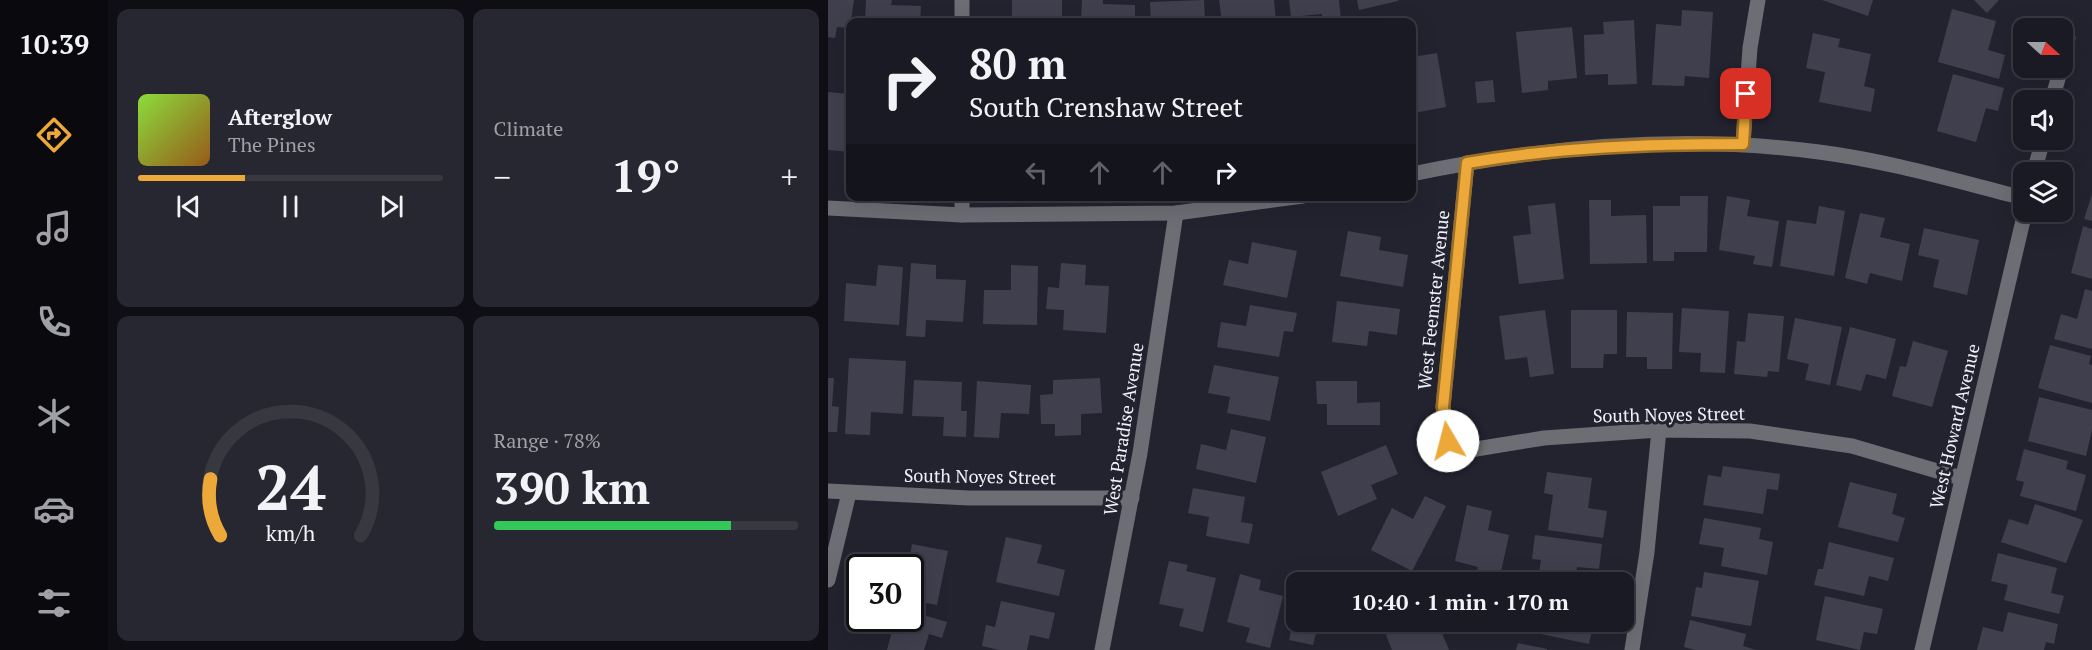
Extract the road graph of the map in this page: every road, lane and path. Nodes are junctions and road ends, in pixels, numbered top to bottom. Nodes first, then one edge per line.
1 (962, 0) edge
2 (1758, 0) edge
3 (962, 18) edge
4 (1743, 144) junction
5 (1467, 163) junction
6 (1416, 173) edge
7 (2013, 195) edge
8 (962, 201) edge
9 (1266, 201) edge
10 (828, 208) edge
11 (1176, 213) junction
12 (962, 215) junction
13 (2023, 222) edge
14 (1659, 430) junction
15 (1448, 441) joint
16 (1961, 478) junction
17 (828, 491) edge
18 (849, 493) junction
19 (1132, 498) junction
20 (828, 580) edge
21 (1102, 650) edge
22 (1632, 650) edge
23 (1922, 650) edge

1 - 3 street
2 - 4 street
4 - 5 street
4 - 7 street
5 - 6 street
5 - 15 street, West Feemster Avenue
8 - 12 street
9 - 11 street
10 - 12 street
11 - 12 street
11 - 19 street, West Paradise Avenue
13 - 16 street, West Howard Avenue
14 - 15 street, South Noyes Street
14 - 16 street, South Noyes Street
14 - 22 street
16 - 23 street, West Howard Avenue
17 - 18 street, South Noyes Street
18 - 19 street, South Noyes Street
18 - 20 street
19 - 21 street, West Paradise Avenue

